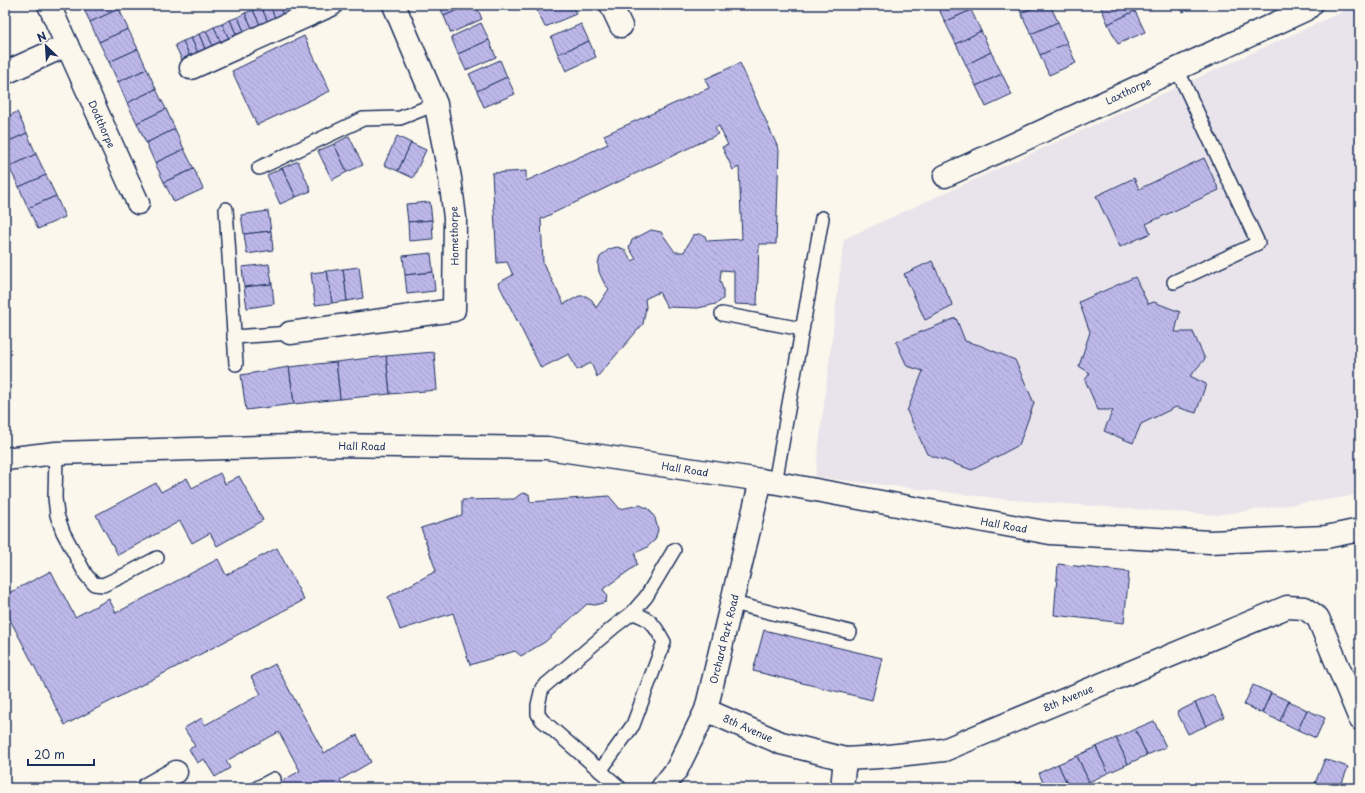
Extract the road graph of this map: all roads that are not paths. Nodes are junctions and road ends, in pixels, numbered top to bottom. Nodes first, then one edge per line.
1 (49, 5) edge
2 (331, 5) edge
3 (394, 5) edge
4 (610, 5) edge
5 (1311, 5) edge
6 (621, 26) dead end
7 (67, 45) junction
8 (191, 68) dead end
9 (1177, 69) junction
10 (5, 73) edge
11 (436, 104) junction
12 (259, 168) dead end
13 (945, 176) dead end
14 (138, 203) dead end
15 (226, 209) dead end
16 (822, 218) dead end
17 (1174, 282) dead end
18 (722, 314) dead end
19 (802, 329) junction
20 (290, 333) joint
21 (234, 337) junction
22 (236, 364) dead end
23 (56, 453) junction
24 (5, 460) edge
25 (768, 481) junction
26 (1360, 530) edge
27 (674, 550) dead end
28 (157, 558) dead end
29 (733, 603) junction
30 (632, 613) junction
31 (850, 632) dead end
32 (706, 710) junction
33 (1360, 719) edge
34 (845, 759) junction
35 (600, 771) junction
36 (176, 772) dead end
37 (274, 779) dead end
38 (148, 788) edge
39 (257, 788) edge
40 (620, 788) edge
41 (662, 788) edge
42 (842, 788) edge

1 - 7 street, Dodthorpe
2 - 8 street
3 - 11 street, Homethorpe
4 - 6 street
5 - 9 street, Laxthorpe
7 - 10 street
7 - 14 street, Dodthorpe
9 - 13 street, Laxthorpe
9 - 17 lane
11 - 12 lane
11 - 20 street, Homethorpe
15 - 21 lane
16 - 19 lane
18 - 19 lane
19 - 25 lane
20 - 21 lane
21 - 22 lane
23 - 24 street, Hall Road
23 - 25 street, Hall Road
23 - 28 lane
25 - 26 street, Hall Road
25 - 29 street, Orchard Park Road
27 - 30 lane
29 - 31 lane
29 - 32 street, Orchard Park Road
30 - 35 lane
30 - 35 lane
32 - 34 street, 8th Avenue
32 - 41 street, Orchard Park Road
33 - 34 street, 8th Avenue
34 - 42 street
35 - 40 lane
36 - 38 street
37 - 39 lane

